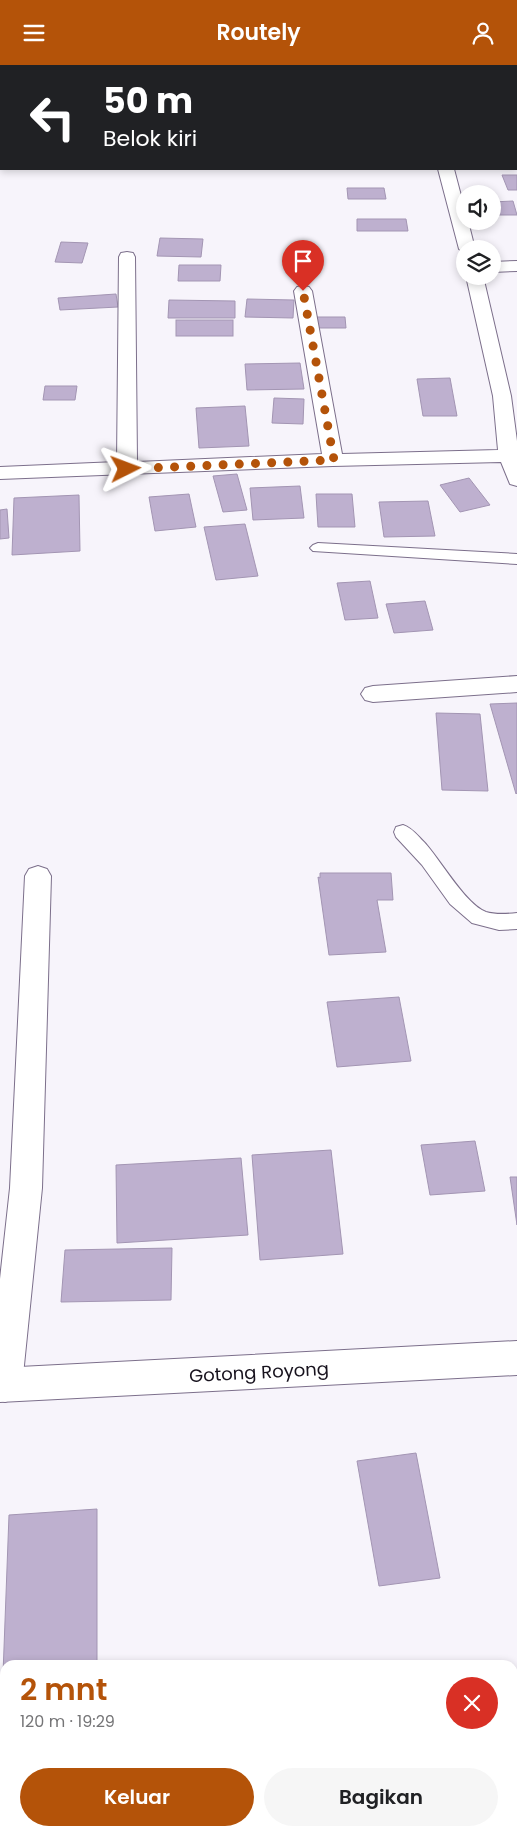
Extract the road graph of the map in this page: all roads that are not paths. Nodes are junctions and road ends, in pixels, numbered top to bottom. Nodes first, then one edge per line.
1 (446, 170) edge
2 (465, 240) edge
3 (127, 257) dead end
4 (517, 266) edge
5 (501, 267) edge
6 (476, 285) edge
7 (303, 291) dead end
8 (513, 456) edge
9 (334, 460) junction
10 (126, 469) junction
11 (0, 473) edge
12 (517, 480) edge
13 (318, 548) dead end
14 (517, 559) edge
15 (517, 683) edge
16 (373, 694) dead end
17 (403, 832) dead end
18 (38, 876) dead end
19 (517, 921) edge
20 (517, 1358) edge
21 (2, 1385) edge

1 - 2 street
3 - 10 street
4 - 5 street
6 - 8 street
7 - 9 street
8 - 9 street
8 - 12 street
9 - 10 street
10 - 11 street
13 - 14 lane
15 - 16 street
17 - 19 lane
18 - 21 street
20 - 21 street, Gotong Royong

